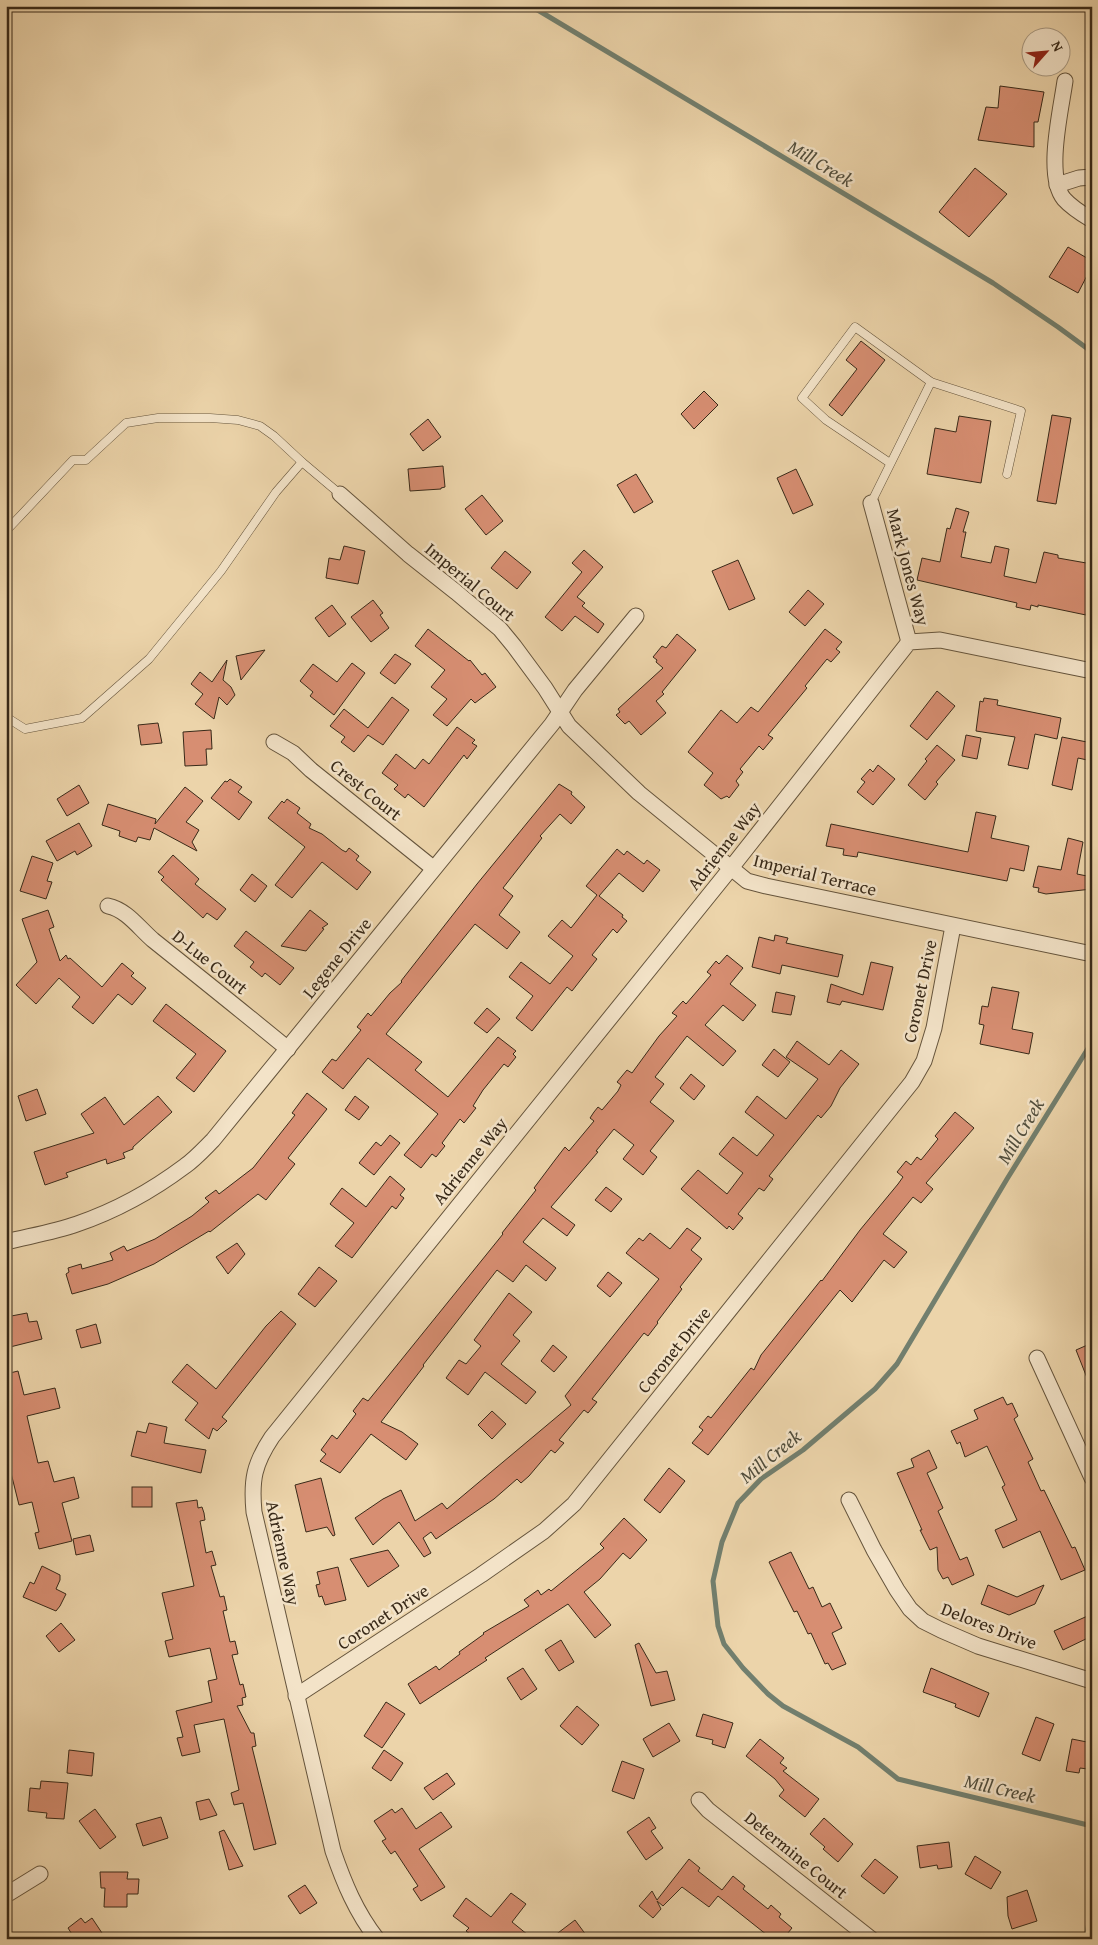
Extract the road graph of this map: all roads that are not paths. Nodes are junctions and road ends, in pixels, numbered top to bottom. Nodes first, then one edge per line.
1 (1065, 81) dead end
2 (1092, 176) edge
3 (1057, 185) junction
4 (1092, 220) edge
5 (931, 382) junction
6 (302, 462) junction
7 (890, 463) junction
8 (1007, 474) dead end
9 (340, 494) joint
10 (871, 503) joint
11 (6, 531) edge
12 (636, 616) dead end
13 (909, 642) junction
14 (1092, 671) edge
15 (560, 712) junction
16 (6, 717) edge
17 (274, 742) dead end
18 (433, 868) junction
19 (731, 868) junction
20 (108, 906) dead end
21 (953, 926) junction
22 (1092, 954) edge
23 (288, 1049) junction
24 (6, 1242) edge
25 (1037, 1358) dead end
26 (1092, 1478) edge
27 (848, 1500) dead end
28 (1092, 1681) edge
29 (296, 1696) junction
30 (699, 1800) dead end
31 (40, 1874) dead end
32 (6, 1895) edge
33 (377, 1939) edge
34 (871, 1939) edge

1 - 3 street
2 - 3 street
3 - 4 street
5 - 7 lane
5 - 7 lane
5 - 8 lane
6 - 9 lane
6 - 11 lane
6 - 16 lane
7 - 10 lane
9 - 15 street, Imperial Court
10 - 13 street, Mark Jones Way
12 - 15 street, Legene Drive
13 - 14 street
13 - 19 street, Adrienne Way
15 - 18 street, Legene Drive
15 - 19 street, Imperial Terrace
17 - 18 street, Crest Court
18 - 23 street, Legene Drive
19 - 21 street, Imperial Terrace
19 - 29 street, Adrienne Way
20 - 23 street, D-Lue Court
21 - 22 street, Imperial Terrace
21 - 29 street, Coronet Drive
23 - 24 street, Legene Drive
25 - 26 street
27 - 28 street, Delores Drive
29 - 33 street, Adrienne Way
30 - 34 street, Determine Court
31 - 32 street

